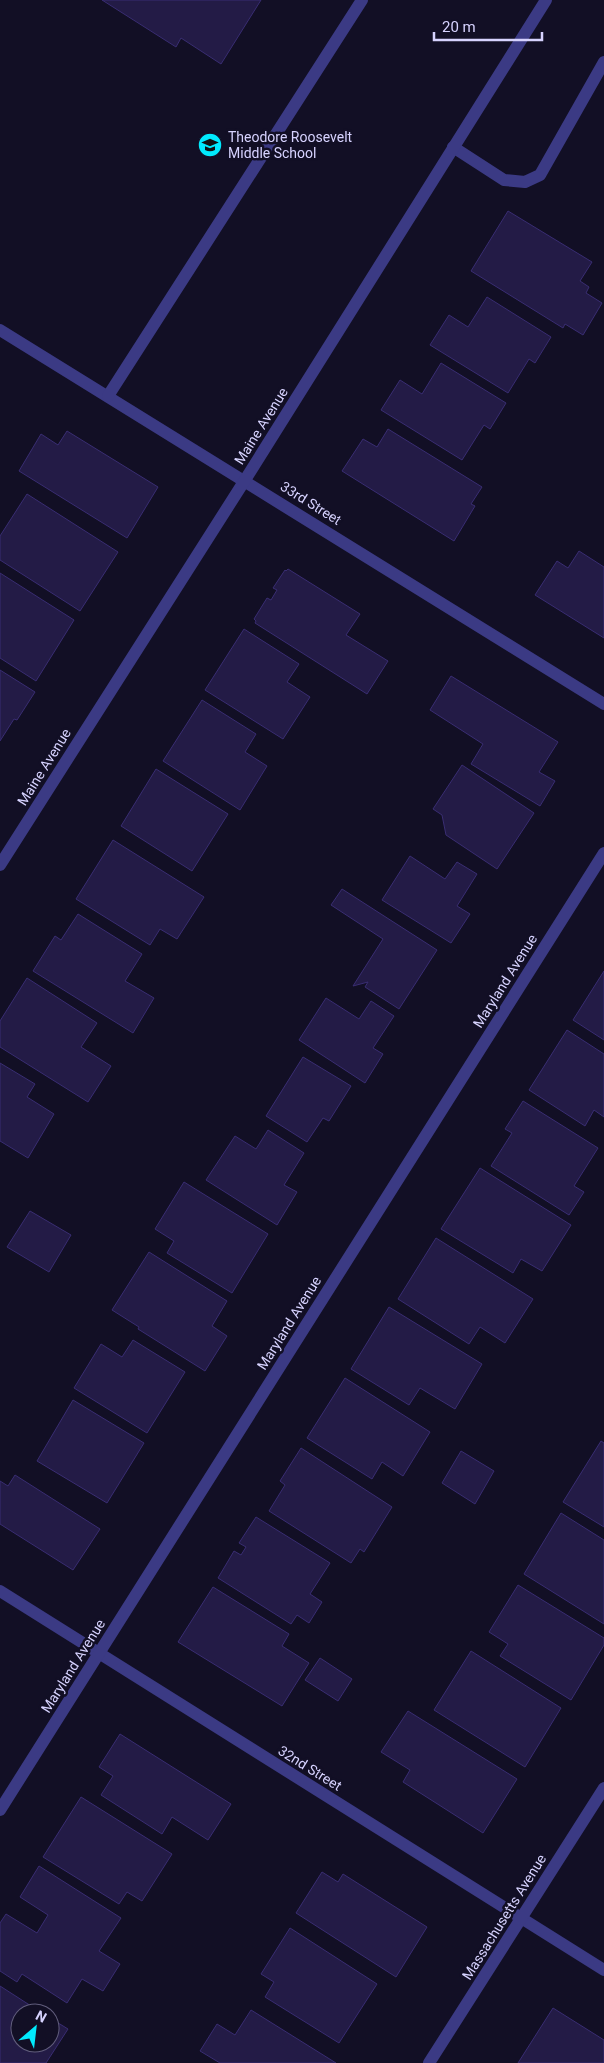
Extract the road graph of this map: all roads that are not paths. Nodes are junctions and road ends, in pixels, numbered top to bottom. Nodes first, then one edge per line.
1 (362, 0) edge
2 (546, 0) edge
3 (604, 62) edge
4 (454, 147) junction
5 (0, 330) edge
6 (108, 396) junction
7 (245, 480) junction
8 (604, 704) edge
9 (604, 853) edge
10 (0, 865) edge
11 (0, 1591) edge
12 (99, 1653) junction
13 (604, 1788) edge
14 (0, 1810) edge
15 (521, 1918) junction
16 (604, 1970) edge
17 (429, 2063) edge

1 - 6 street
2 - 4 street, Maine Avenue
3 - 4 street
4 - 7 street, Maine Avenue
5 - 6 street, 33rd Street
6 - 7 street, 33rd Street
7 - 8 street, 33rd Street
7 - 10 street, Maine Avenue
9 - 12 street, Maryland Avenue
11 - 12 street, 32nd Street
12 - 14 street, Maryland Avenue
12 - 15 street, 32nd Street
13 - 15 street, Massachusetts Avenue
15 - 16 street, 32nd Street
15 - 17 street, Massachusetts Avenue

